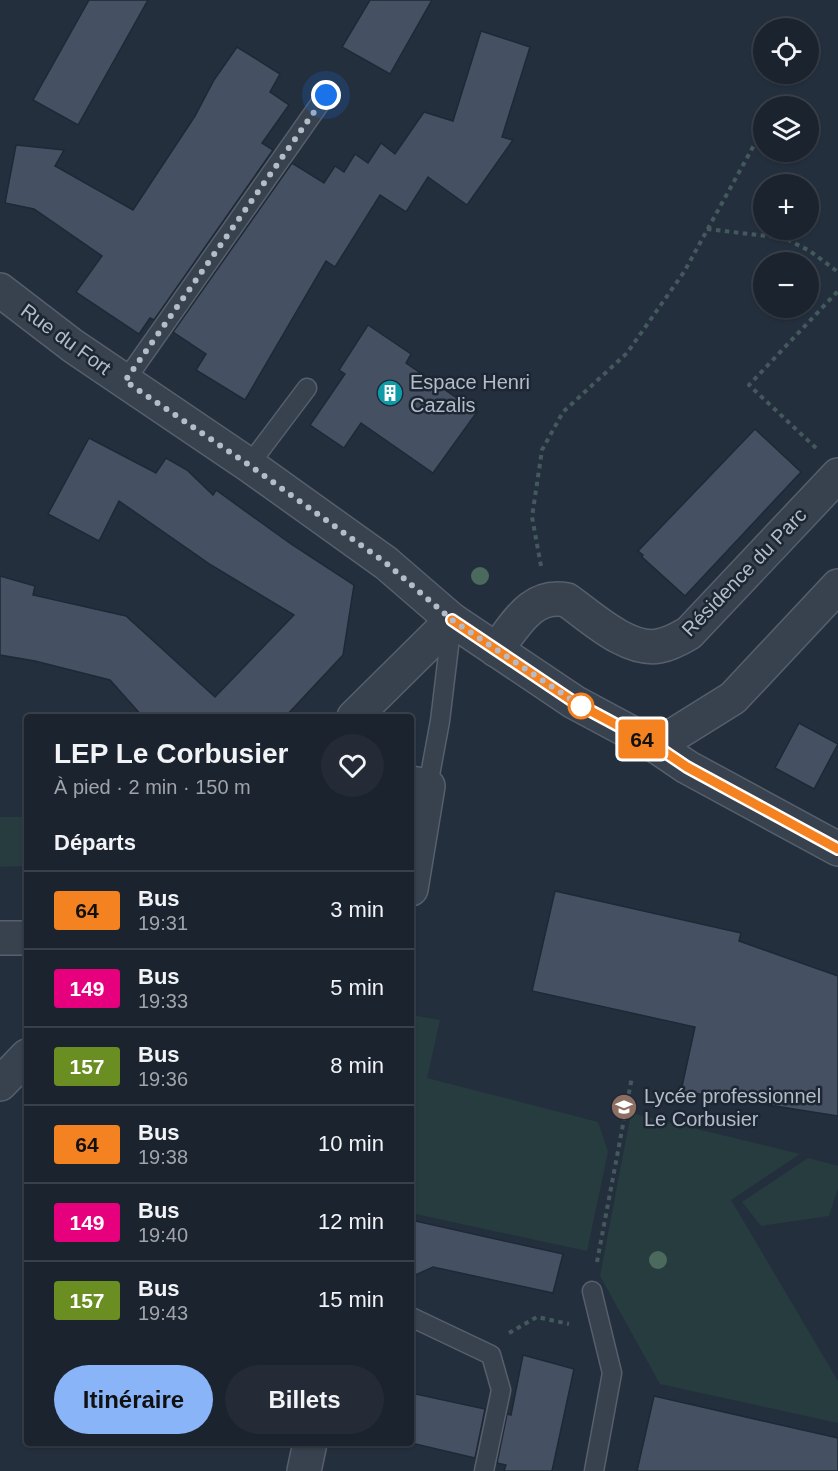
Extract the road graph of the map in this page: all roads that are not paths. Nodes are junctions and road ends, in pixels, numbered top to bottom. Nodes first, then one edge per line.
1 (326, 95) dead end
2 (0, 290) edge
3 (125, 381) junction
4 (307, 388) dead end
5 (830, 464) edge
6 (249, 465) junction
7 (838, 586) edge
8 (452, 620) junction
9 (496, 650) junction
10 (357, 714) edge
11 (656, 746) junction
12 (420, 785) edge
13 (838, 849) edge
14 (414, 854) edge
15 (0, 938) edge
16 (24, 938) edge
17 (24, 1059) edge
18 (0, 1084) edge
19 (592, 1291) road end
20 (414, 1318) edge
21 (309, 1446) edge
22 (304, 1471) edge
23 (484, 1471) edge
24 (594, 1471) edge

1 - 3 lane
2 - 3 street, Rue du Fort
3 - 6 street, Rue du Fort
4 - 6 lane
5 - 9 street, Résidence du Parc
6 - 8 street, Rue du Fort
7 - 11 street
8 - 9 street, Rue du Fort
8 - 10 street
8 - 12 lane
9 - 11 street, Rue du Fort
11 - 13 street, Rue du Fort
12 - 14 street
15 - 16 street
17 - 18 street
19 - 24 lane
20 - 23 lane
21 - 22 street

